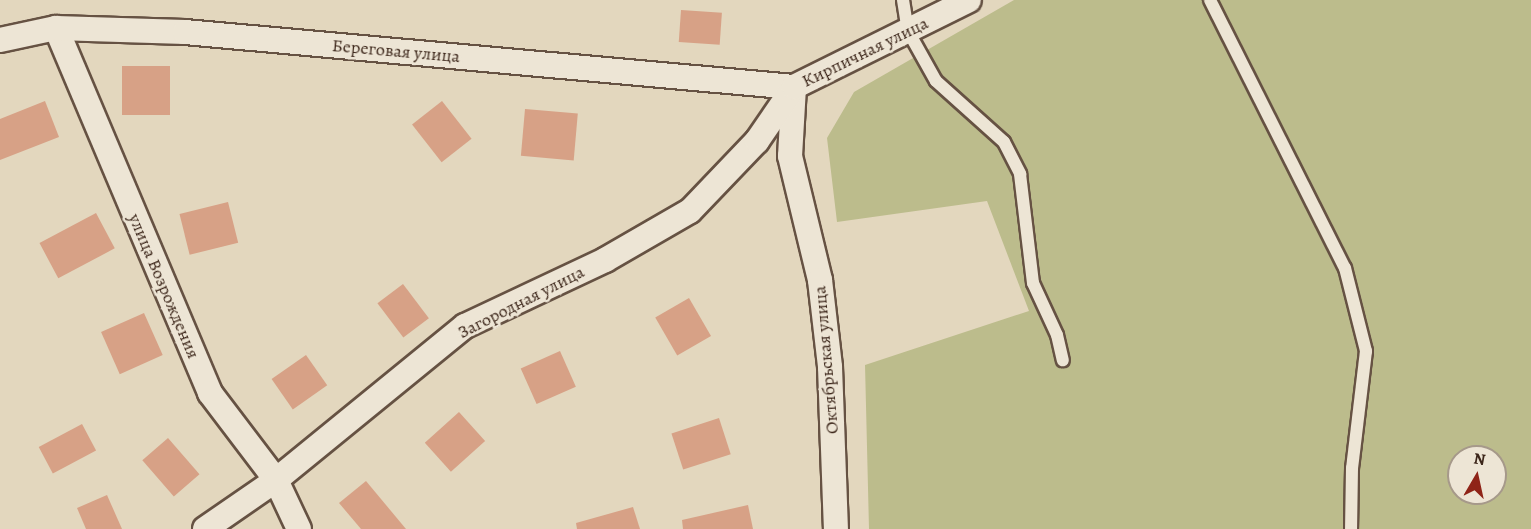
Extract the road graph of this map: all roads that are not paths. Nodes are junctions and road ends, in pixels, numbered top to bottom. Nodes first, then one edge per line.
1 (903, 0) edge
2 (969, 0) edge
3 (1210, 0) edge
4 (56, 28) junction
5 (909, 31) junction
6 (0, 40) edge
7 (794, 87) junction
8 (1064, 360) dead end
9 (276, 480) junction
10 (205, 529) edge
11 (299, 529) edge
12 (836, 529) edge
13 (1351, 529) edge

1 - 5 lane
2 - 5 street, Кирпичная улица
3 - 13 lane
4 - 6 street, Береговая улица
4 - 7 street, Береговая улица
4 - 9 street, улица Возрождения
5 - 7 street, Кирпичная улица
5 - 8 lane
7 - 9 street, Загородная улица
7 - 12 street, Октябрьская улица
9 - 10 street, Загородная улица
9 - 11 street, улица Возрождения

